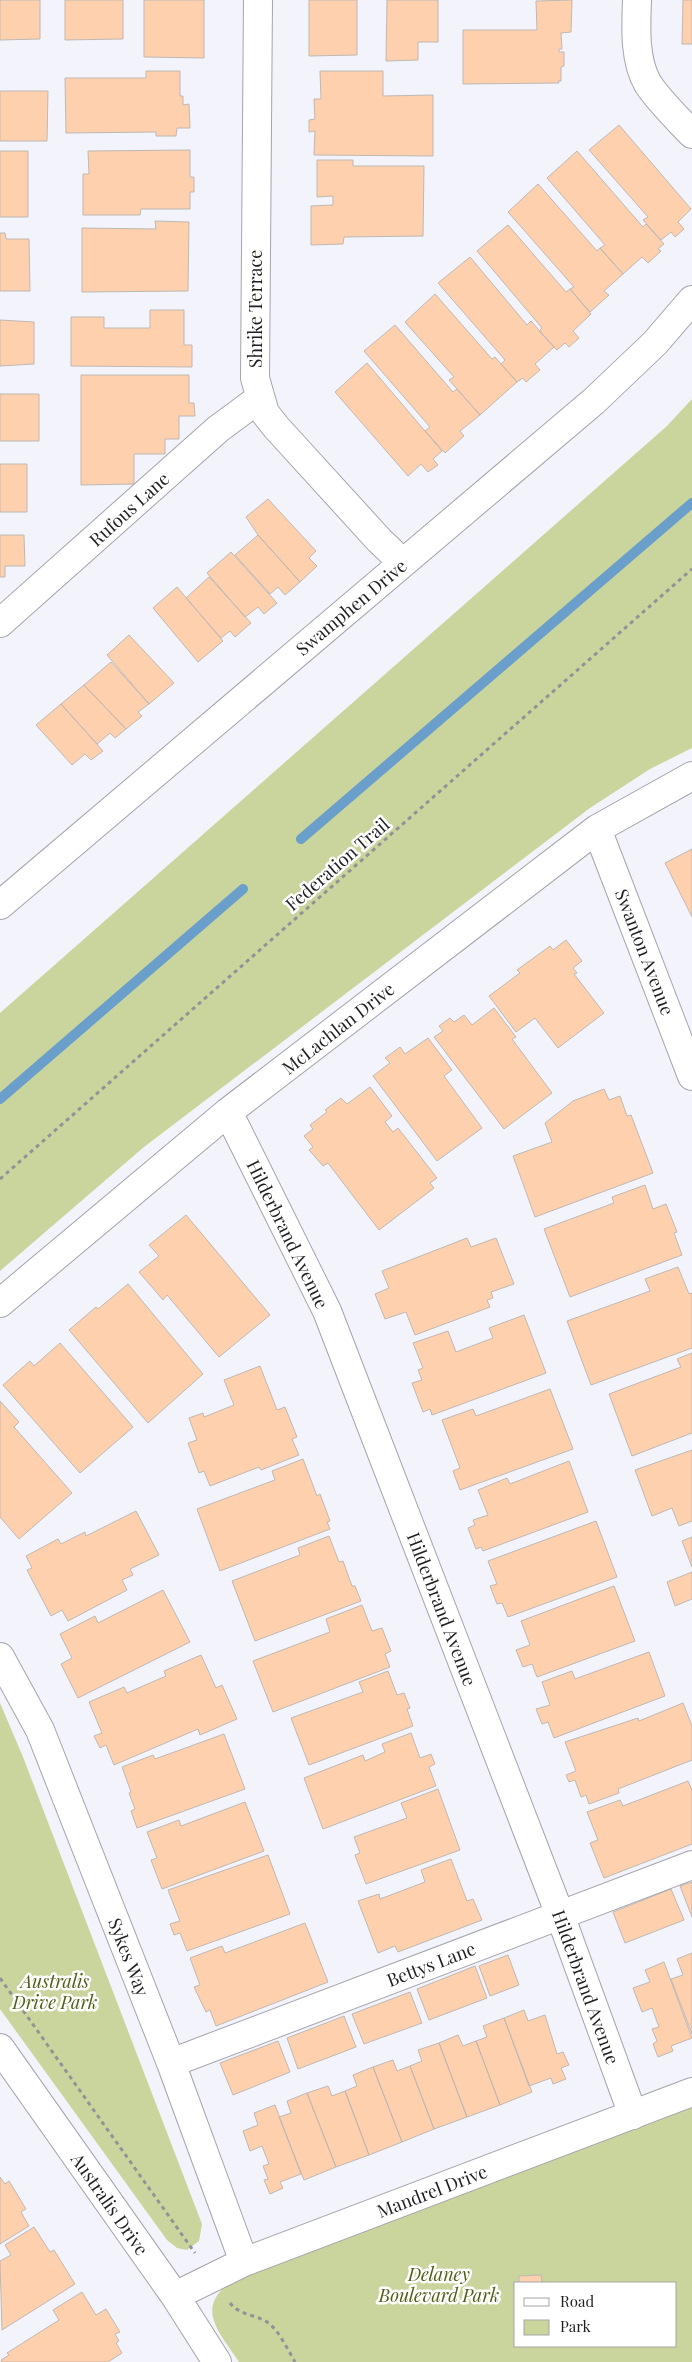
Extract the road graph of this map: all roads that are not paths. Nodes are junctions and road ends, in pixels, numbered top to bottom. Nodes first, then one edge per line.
1 (258, 0) edge
2 (637, 0) edge
3 (692, 134) edge
4 (692, 300) edge
5 (260, 398) junction
6 (403, 563) junction
7 (0, 623) edge
8 (692, 776) edge
9 (597, 828) junction
10 (4, 893) edge
11 (692, 1076) edge
12 (228, 1112) junction
13 (0, 1303) edge
14 (0, 1657) edge
15 (692, 1865) edge
16 (560, 1916) junction
17 (0, 2048) edge
18 (171, 2064) junction
19 (692, 2092) edge
20 (633, 2115) junction
21 (244, 2262) junction
22 (175, 2296) junction
23 (218, 2362) edge

1 - 5 street, Shrike Terrace
2 - 3 street
4 - 6 street, Swamphen Drive
5 - 6 street, Shrike Terrace
5 - 7 street, Rufous Lane
6 - 10 street, Swamphen Drive
8 - 9 street, McLachlan Drive
9 - 11 street, Swanton Avenue
9 - 12 street, McLachlan Drive
12 - 13 street, McLachlan Drive
12 - 16 street, Hilderbrand Avenue
14 - 18 street, Sykes Way
15 - 16 street, Bettys Lane
16 - 18 street, Bettys Lane
16 - 20 street, Hilderbrand Avenue
17 - 22 street, Australis Drive
18 - 21 street, Sykes Way
19 - 20 street, Mandrel Drive
20 - 21 street, Mandrel Drive
21 - 22 street, Mandrel Drive
22 - 23 street, Australis Drive

